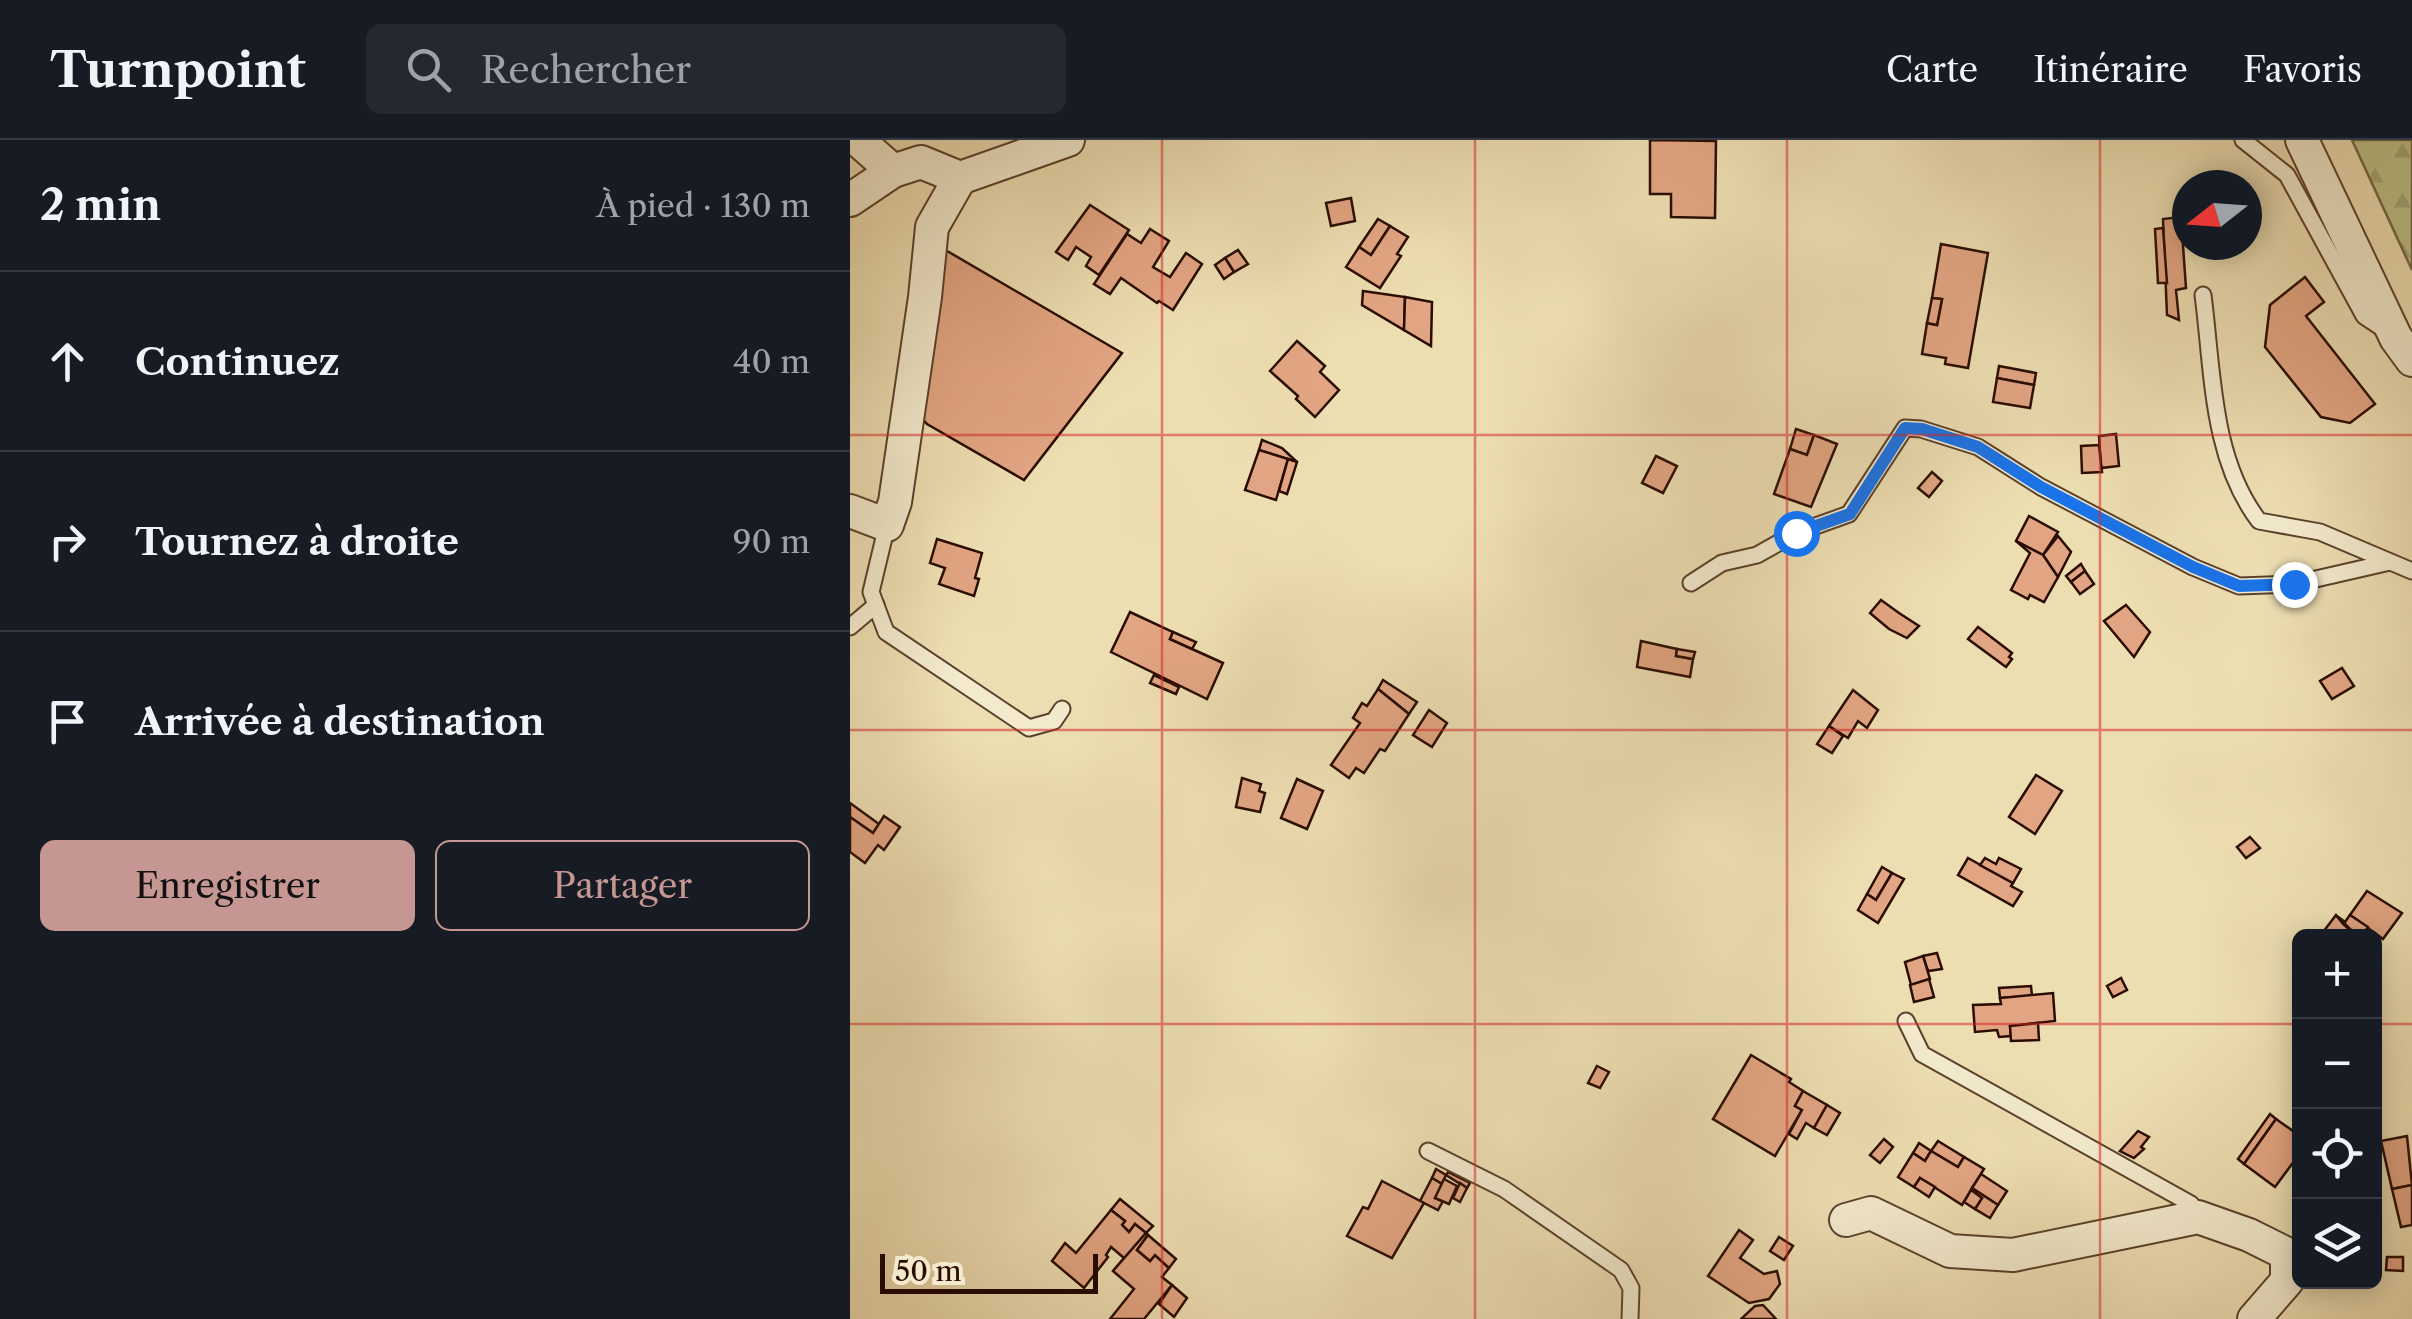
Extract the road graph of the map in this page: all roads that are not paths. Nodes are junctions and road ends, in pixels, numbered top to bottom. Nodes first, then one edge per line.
1 (858, 140) edge
2 (1068, 140) edge
3 (2242, 140) edge
4 (2302, 140) edge
5 (911, 161) junction
6 (960, 178) junction
7 (850, 200) edge
8 (2203, 295) dead end
9 (2404, 350) edge
10 (850, 511) edge
11 (887, 525) junction
12 (2390, 562) junction
13 (2412, 572) edge
14 (1691, 583) dead end
15 (876, 605) junction
16 (850, 626) edge
17 (1062, 709) dead end
18 (1906, 1021) dead end
19 (1428, 1150) dead end
20 (2198, 1217) junction
21 (1846, 1220) dead end
22 (2292, 1252) edge
23 (2292, 1260) edge
24 (1630, 1319) edge
25 (2254, 1319) edge

1 - 5 street
2 - 6 street
3 - 9 lane
4 - 9 street
5 - 6 street
5 - 7 street
6 - 11 street
8 - 12 lane
10 - 11 street
11 - 15 lane
12 - 13 lane
12 - 14 lane
15 - 16 lane
15 - 17 lane
18 - 20 lane
19 - 24 lane
20 - 21 street
20 - 22 street
23 - 25 street

